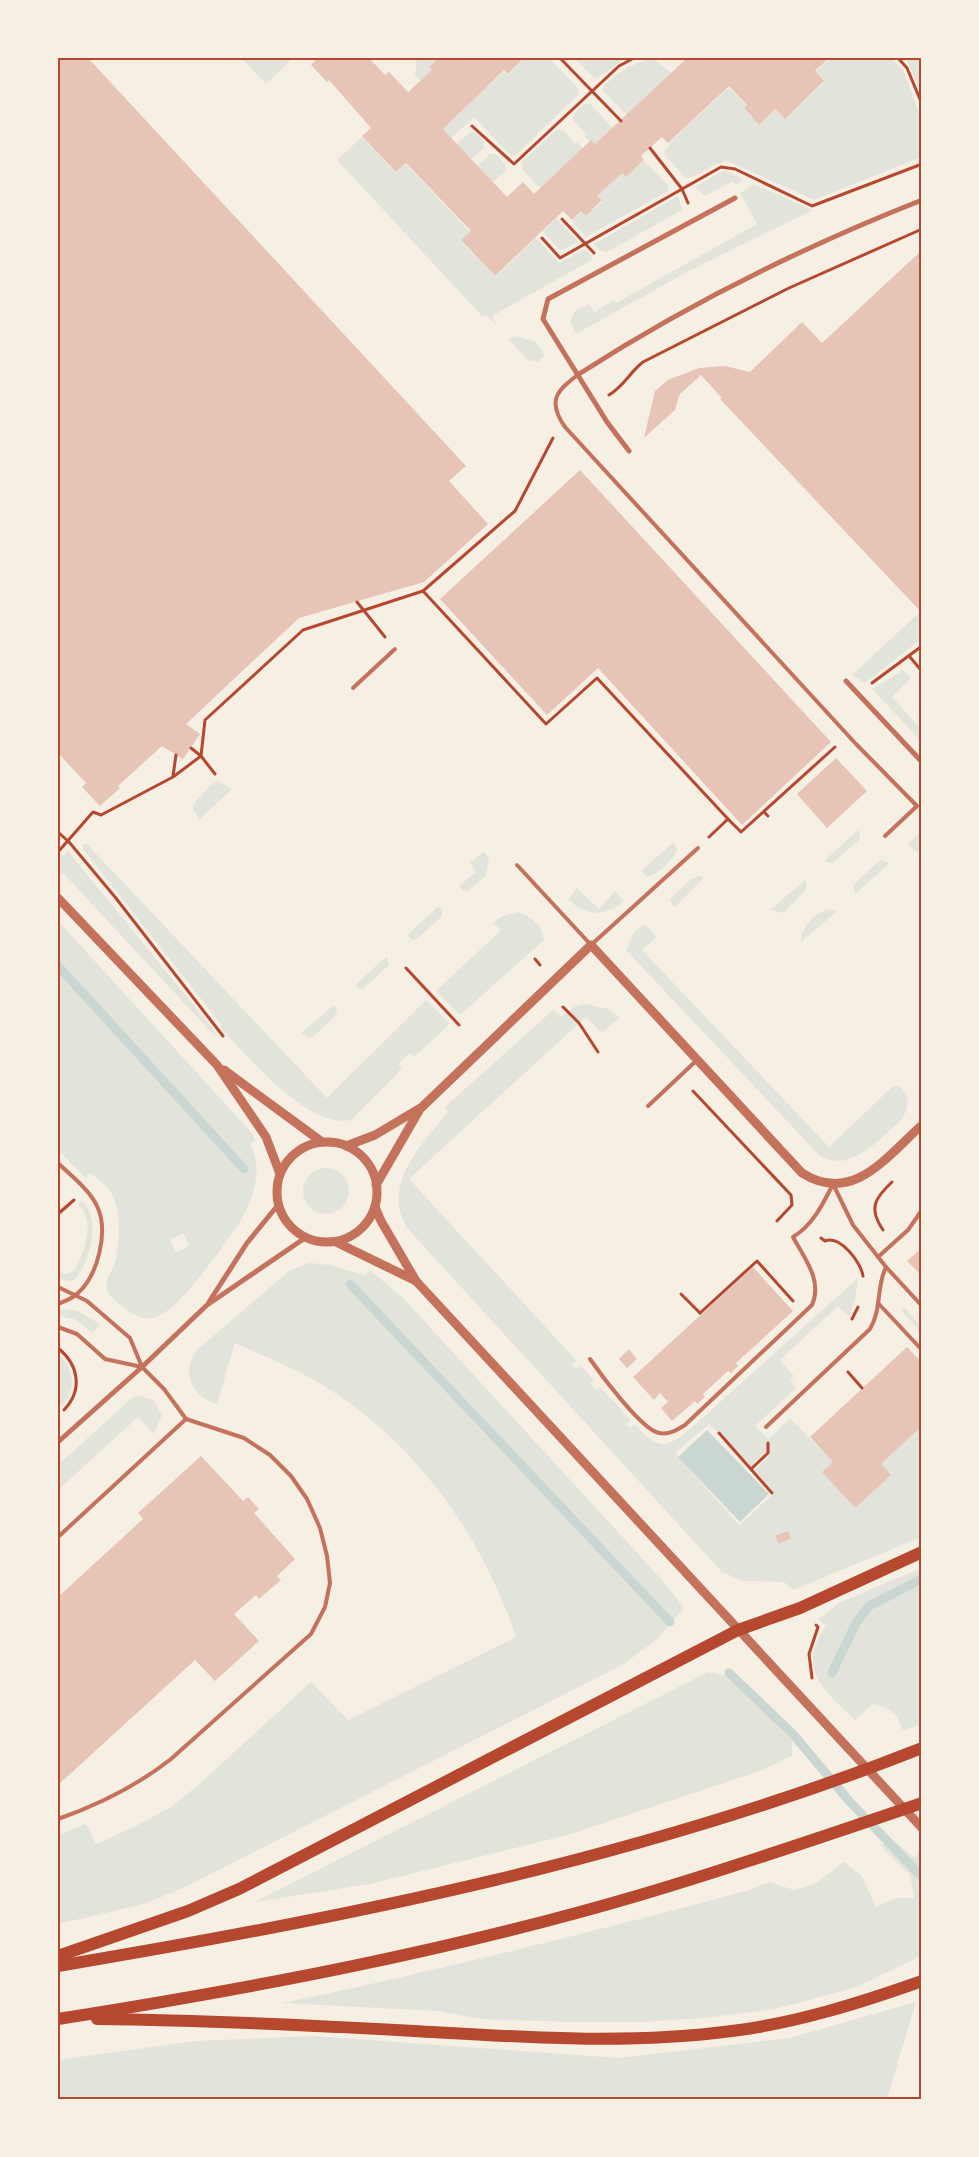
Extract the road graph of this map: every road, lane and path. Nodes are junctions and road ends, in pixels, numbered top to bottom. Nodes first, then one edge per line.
1 (560, 58) edge
2 (634, 58) edge
3 (901, 58) edge
4 (591, 92) junction
5 (922, 104) edge
6 (621, 121) dead end
7 (472, 126) dead end
8 (650, 148) dead end
9 (922, 164) edge
10 (682, 189) junction
11 (735, 198) dead end
12 (922, 200) edge
13 (562, 219) dead end
14 (922, 229) edge
15 (542, 238) dead end
16 (586, 243) junction
17 (579, 374) junction
18 (596, 404) junction
19 (565, 427) junction
20 (629, 452) dead end
21 (423, 591) junction
22 (357, 602) dead end
23 (364, 611) junction
24 (922, 646) edge
25 (396, 649) joint
26 (910, 657) junction
27 (920, 669) dead end
28 (846, 681) dead end
29 (352, 688) dead end
30 (857, 694) junction
31 (191, 748) dead end
32 (840, 749) dead end
33 (176, 755) dead end
34 (201, 756) junction
35 (922, 762) edge
36 (215, 774) dead end
37 (173, 777) junction
38 (764, 812) junction
39 (768, 816) dead end
40 (728, 819) junction
41 (58, 832) edge
42 (885, 836) dead end
43 (69, 842) junction
44 (698, 848) joint
45 (58, 852) edge
46 (517, 865) dead end
47 (58, 898) edge
48 (591, 945) junction
49 (535, 959) dead end
50 (540, 965) dead end
51 (406, 968) dead end
52 (563, 1006) dead end
53 (459, 1025) dead end
54 (223, 1036) dead end
55 (598, 1052) dead end
56 (697, 1060) junction
57 (217, 1066) junction
58 (693, 1091) dead end
59 (648, 1106) dead end
60 (422, 1107) junction
61 (922, 1125) edge
62 (322, 1142) junction
63 (346, 1146) junction
64 (58, 1163) edge
65 (280, 1174) junction
66 (896, 1179) dead end
67 (833, 1184) junction
68 (376, 1185) junction
69 (78, 1197) dead end
70 (278, 1205) junction
71 (375, 1206) junction
72 (922, 1210) edge
73 (787, 1211) junction
74 (58, 1214) edge
75 (794, 1217) dead end
76 (777, 1221) dead end
77 (304, 1238) junction
78 (821, 1238) dead end
79 (336, 1242) junction
80 (894, 1242) junction
81 (878, 1257) junction
82 (886, 1267) junction
83 (416, 1282) junction
84 (863, 1284) dead end
85 (58, 1288) edge
86 (681, 1294) dead end
87 (76, 1295) junction
88 (860, 1299) dead end
89 (878, 1303) junction
90 (58, 1304) edge
91 (206, 1305) junction
92 (922, 1306) edge
93 (794, 1309) dead end
94 (852, 1320) dead end
95 (58, 1327) edge
96 (58, 1348) edge
97 (922, 1350) edge
98 (76, 1359) dead end
99 (590, 1359) dead end
100 (72, 1364) junction
101 (142, 1367) junction
102 (844, 1368) dead end
103 (862, 1388) dead end
104 (58, 1415) edge
105 (186, 1419) junction
106 (766, 1427) dead end
107 (719, 1433) dead end
108 (58, 1442) edge
109 (768, 1453) dead end
110 (751, 1469) junction
111 (772, 1493) dead end
112 (58, 1537) edge
113 (922, 1552) edge
114 (815, 1623) dead end
115 (738, 1630) junction
116 (815, 1684) dead end
117 (922, 1748) edge
118 (922, 1803) edge
119 (58, 1819) edge
120 (922, 1828) edge
121 (58, 1956) edge
122 (58, 1966) edge
123 (922, 1982) edge
124 (60, 2019) edge

1 - 4 path
2 - 4 path
3 - 5 path
4 - 6 path
4 - 7 path
8 - 10 path
9 - 10 path
10 - 16 path
11 - 17 street
12 - 17 street
13 - 16 path
14 - 18 path
15 - 16 path
17 - 18 street
17 - 19 lane
18 - 20 street
19 - 21 path
19 - 42 lane
21 - 23 path
21 - 40 path
22 - 23 path
23 - 25 path
23 - 34 path
24 - 26 path
25 - 29 lane
26 - 27 path
26 - 30 path
28 - 30 street
30 - 35 street
31 - 34 path
32 - 38 path
33 - 37 path
34 - 36 path
34 - 37 path
37 - 43 path
38 - 39 path
38 - 40 path
40 - 44 path
41 - 43 path
43 - 45 path
43 - 54 path
44 - 48 lane
46 - 48 lane
47 - 57 street
48 - 56 street
48 - 60 street
49 - 50 path
51 - 53 path
52 - 55 path
56 - 59 lane
56 - 67 street
57 - 62 street
57 - 65 street
58 - 73 path
60 - 63 street
60 - 68 street
61 - 67 street
62 - 63 street
62 - 65 street
63 - 68 street
64 - 87 lane
65 - 70 street
66 - 80 path
67 - 81 lane
67 - 99 lane
68 - 71 street
69 - 74 path
70 - 77 street
70 - 91 street
71 - 79 street
71 - 83 street
72 - 80 lane
73 - 75 path
73 - 76 path
77 - 79 street
77 - 91 street
78 - 84 path
79 - 83 street
80 - 81 lane
81 - 82 lane
82 - 89 lane
82 - 92 lane
83 - 115 street
85 - 87 lane
86 - 93 path
87 - 90 lane
87 - 101 lane
88 - 94 path
89 - 97 lane
89 - 106 lane
91 - 101 street
95 - 101 lane
96 - 100 path
98 - 100 path
100 - 104 path
101 - 105 lane
101 - 108 street
102 - 103 path
105 - 112 lane
105 - 119 lane
107 - 110 path
109 - 110 path
110 - 111 path
113 - 115 main road
114 - 116 path
115 - 120 street
115 - 121 main road
117 - 122 main road
118 - 124 main road
123 - 124 main road

